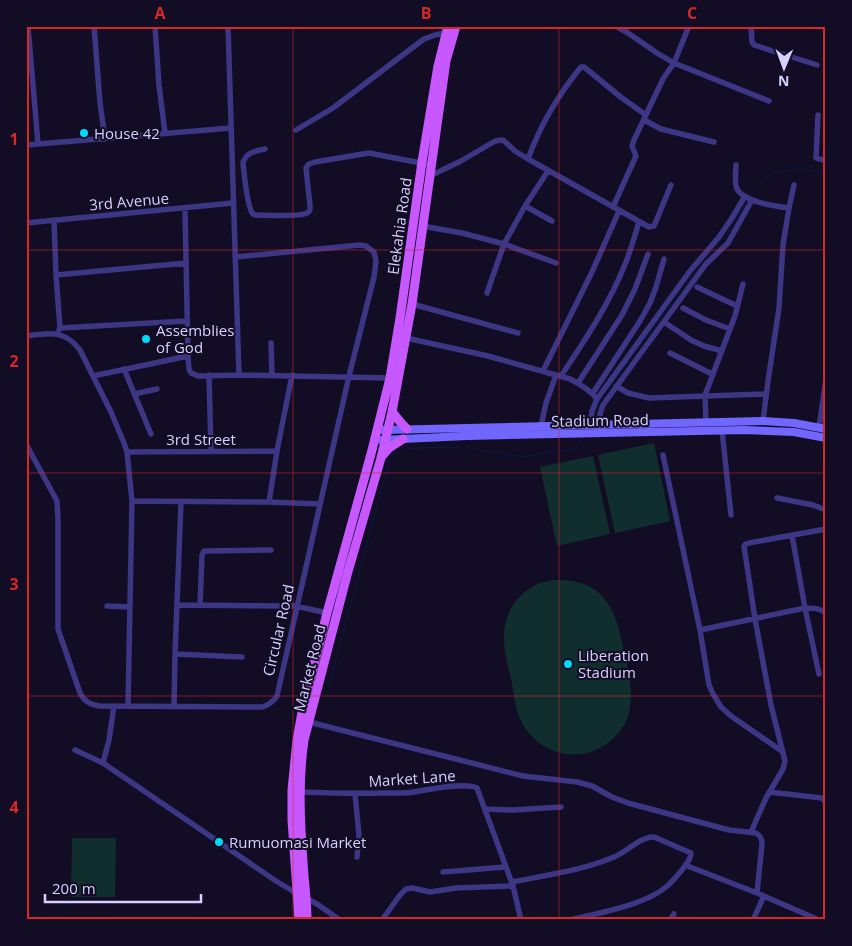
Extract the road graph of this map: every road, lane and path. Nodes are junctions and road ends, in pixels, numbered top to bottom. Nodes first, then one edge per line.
1 (28, 26) edge
2 (94, 26) edge
3 (155, 26) edge
4 (228, 26) edge
5 (456, 26) edge
6 (616, 26) edge
7 (689, 26) edge
8 (751, 26) edge
9 (446, 30) edge
10 (674, 63) junction
11 (817, 65) dead end
12 (769, 101) dead end
13 (818, 116) dead end
14 (645, 117) junction
15 (231, 128) junction
16 (296, 130) dead end
17 (165, 133) junction
18 (104, 138) junction
19 (714, 142) dead end
20 (38, 144) junction
21 (26, 145) edge
22 (265, 149) dead end
23 (528, 160) junction
24 (826, 160) edge
25 (427, 163) junction
26 (736, 164) dead end
27 (548, 171) junction
28 (430, 176) junction
29 (671, 185) dead end
30 (794, 185) dead end
31 (745, 196) junction
32 (752, 200) junction
33 (233, 204) junction
34 (525, 206) junction
35 (613, 207) junction
36 (789, 208) junction
37 (185, 209) junction
38 (619, 211) junction
39 (54, 220) junction
40 (552, 221) dead end
41 (26, 222) edge
42 (639, 222) junction
43 (422, 226) junction
44 (504, 244) junction
45 (648, 254) dead end
46 (235, 257) junction
47 (664, 259) dead end
48 (186, 263) junction
49 (556, 263) dead end
50 (56, 275) junction
51 (742, 284) dead end
52 (697, 287) dead end
53 (487, 293) dead end
54 (412, 304) junction
55 (737, 306) junction
56 (683, 308) dead end
57 (187, 321) junction
58 (664, 322) junction
59 (60, 328) junction
60 (730, 328) junction
61 (518, 333) dead end
62 (58, 334) junction
63 (26, 336) edge
64 (406, 338) junction
65 (271, 343) dead end
66 (722, 350) junction
67 (670, 352) dead end
68 (188, 356) junction
69 (124, 369) junction
70 (543, 371) junction
71 (239, 374) junction
72 (712, 374) junction
73 (209, 375) junction
74 (272, 375) junction
75 (292, 375) junction
76 (558, 375) junction
77 (92, 376) junction
78 (349, 376) junction
79 (390, 378) junction
80 (826, 379) edge
81 (578, 383) junction
82 (616, 386) junction
83 (157, 389) dead end
84 (134, 394) junction
85 (766, 394) junction
86 (595, 396) junction
87 (705, 396) junction
88 (392, 412) junction
89 (763, 421) junction
90 (706, 423) junction
91 (590, 425) junction
92 (601, 425) junction
93 (541, 426) junction
94 (822, 428) edge
95 (388, 429) junction
96 (408, 429) junction
97 (377, 430) junction
98 (722, 430) junction
99 (151, 434) dead end
100 (826, 438) edge
101 (403, 439) junction
102 (375, 440) junction
103 (385, 440) junction
104 (26, 444) edge
105 (211, 451) junction
106 (276, 451) junction
107 (126, 452) junction
108 (663, 455) dead end
109 (381, 458) junction
110 (777, 498) dead end
111 (132, 501) junction
112 (181, 502) junction
113 (269, 502) junction
114 (320, 504) junction
115 (826, 510) edge
116 (731, 515) dead end
117 (826, 529) edge
118 (792, 535) junction
119 (271, 550) dead end
120 (177, 605) junction
121 (200, 605) junction
122 (107, 606) dead end
123 (296, 606) junction
124 (130, 607) junction
125 (805, 608) junction
126 (328, 613) junction
127 (826, 613) edge
128 (755, 619) junction
129 (700, 630) junction
130 (175, 654) junction
131 (242, 657) dead end
132 (819, 674) dead end
133 (114, 706) junction
134 (128, 706) junction
135 (174, 707) junction
136 (302, 712) junction
137 (309, 722) junction
138 (75, 750) dead end
139 (783, 752) junction
140 (103, 763) junction
141 (300, 792) junction
142 (769, 792) junction
143 (355, 794) junction
144 (826, 803) edge
145 (561, 807) dead end
146 (485, 810) junction
147 (751, 832) junction
148 (357, 857) dead end
149 (686, 866) junction
150 (505, 867) junction
151 (443, 872) dead end
152 (512, 884) junction
153 (757, 893) junction
154 (302, 896) junction
155 (764, 896) junction
156 (674, 914) dead end
157 (817, 919) edge
158 (299, 920) edge
159 (307, 920) edge
160 (340, 920) edge
161 (382, 920) edge
162 (521, 920) edge
163 (570, 920) edge
164 (670, 920) edge
165 (753, 920) edge

1 - 20 street
2 - 18 street
3 - 17 street
4 - 15 street
5 - 25 main road, Elekahia Road
6 - 10 street
7 - 10 street
8 - 11 street
9 - 16 street
9 - 25 main road, Elekahia Road
10 - 12 street
10 - 14 street
13 - 24 street
14 - 19 street
14 - 23 street
14 - 35 street
15 - 17 street
15 - 33 street
17 - 18 street
18 - 20 street
20 - 21 street
22 - 25 street
23 - 27 street
23 - 28 street
25 - 28 main road, Elekahia Road
25 - 79 main road, Elekahia Road
26 - 31 street
27 - 34 street
27 - 35 street
28 - 43 main road, Elekahia Road
29 - 42 street
30 - 36 street
31 - 32 street
31 - 86 street
32 - 36 street
32 - 58 street
33 - 37 street, 3rd Avenue
33 - 46 street
34 - 40 street
34 - 44 street
35 - 38 street
36 - 85 street
37 - 39 street, 3rd Avenue
37 - 48 street
38 - 42 street
38 - 70 street
39 - 41 street, 3rd Avenue
39 - 50 street
42 - 76 street
43 - 44 street
43 - 54 main road, Elekahia Road
44 - 49 street
44 - 53 street
45 - 81 street
46 - 71 street
46 - 78 street, Circular Road
47 - 86 street
48 - 50 street
48 - 57 street
50 - 59 street
51 - 55 street
52 - 55 street
54 - 61 street
54 - 64 main road, Elekahia Road
55 - 60 street
56 - 60 street
57 - 59 street
57 - 68 street
58 - 66 street
58 - 82 street
59 - 62 street
60 - 66 street
62 - 63 street
62 - 77 street
64 - 70 street
64 - 88 main road, Elekahia Road
65 - 74 street
66 - 72 street
67 - 72 street
68 - 69 street
68 - 73 street
69 - 77 street
69 - 84 street
70 - 76 street
71 - 73 street
71 - 74 street
72 - 87 street
73 - 105 street
74 - 75 street
75 - 78 street
75 - 106 street
76 - 81 street
76 - 93 street
77 - 107 street
78 - 79 street
78 - 114 street, Circular Road
79 - 97 main road, Elekahia Road
80 - 94 street
81 - 86 street
82 - 87 street
82 - 92 street
83 - 84 street
84 - 99 street
85 - 87 street
85 - 89 street
86 - 91 street
87 - 90 street
88 - 95 main road, Elekahia Road
88 - 96 main road
89 - 90 main road, Stadium Road
89 - 94 main road, Stadium Road
90 - 92 main road, Stadium Road
91 - 92 main road, Stadium Road
91 - 93 main road, Stadium Road
93 - 96 main road, Stadium Road
95 - 96 main road, Stadium Road
95 - 97 main road, Stadium Road
95 - 103 main road, Market Road
97 - 102 main road, Market Road
98 - 100 main road, Stadium Road
98 - 101 main road, Stadium Road
98 - 116 street
101 - 103 main road, Stadium Road
101 - 109 main road
102 - 103 main road, Stadium Road
102 - 126 main road, Market Road
103 - 109 main road, Market Road
104 - 133 street, Circular Road
105 - 106 street, 3rd Street
105 - 107 street, 3rd Street
106 - 113 street
107 - 111 street
108 - 129 street
109 - 137 main road, Market Road
110 - 115 street
111 - 112 street
111 - 124 street
112 - 113 street
112 - 120 street
113 - 114 street
114 - 123 street, Circular Road
117 - 118 street
118 - 125 street
118 - 128 street
119 - 121 street
120 - 121 street
120 - 130 street
121 - 123 street
122 - 124 street
123 - 126 street
123 - 135 street, Circular Road
124 - 134 street
125 - 127 street
125 - 128 street
125 - 132 street
126 - 136 main road, Market Road
128 - 129 street
128 - 139 street
129 - 139 street
130 - 131 street
130 - 135 street
133 - 134 street, Circular Road
133 - 140 street
134 - 135 street, Circular Road
136 - 137 street
136 - 154 main road, Market Road
137 - 141 main road, Market Road
137 - 147 street
138 - 140 street
139 - 142 street
140 - 154 street
141 - 143 street, Market Lane
141 - 154 main road, Market Road
142 - 144 street
142 - 147 street
143 - 146 street, Market Lane
143 - 148 street
145 - 146 street
146 - 150 street, Market Lane
147 - 153 street
149 - 152 street
149 - 153 street
149 - 163 street
150 - 151 street
150 - 152 street, Market Lane
152 - 161 street
152 - 162 street, Market Lane
153 - 155 street
154 - 158 main road, Market Road
154 - 159 main road, Market Road
154 - 160 street
155 - 157 street
155 - 165 street
156 - 164 street

